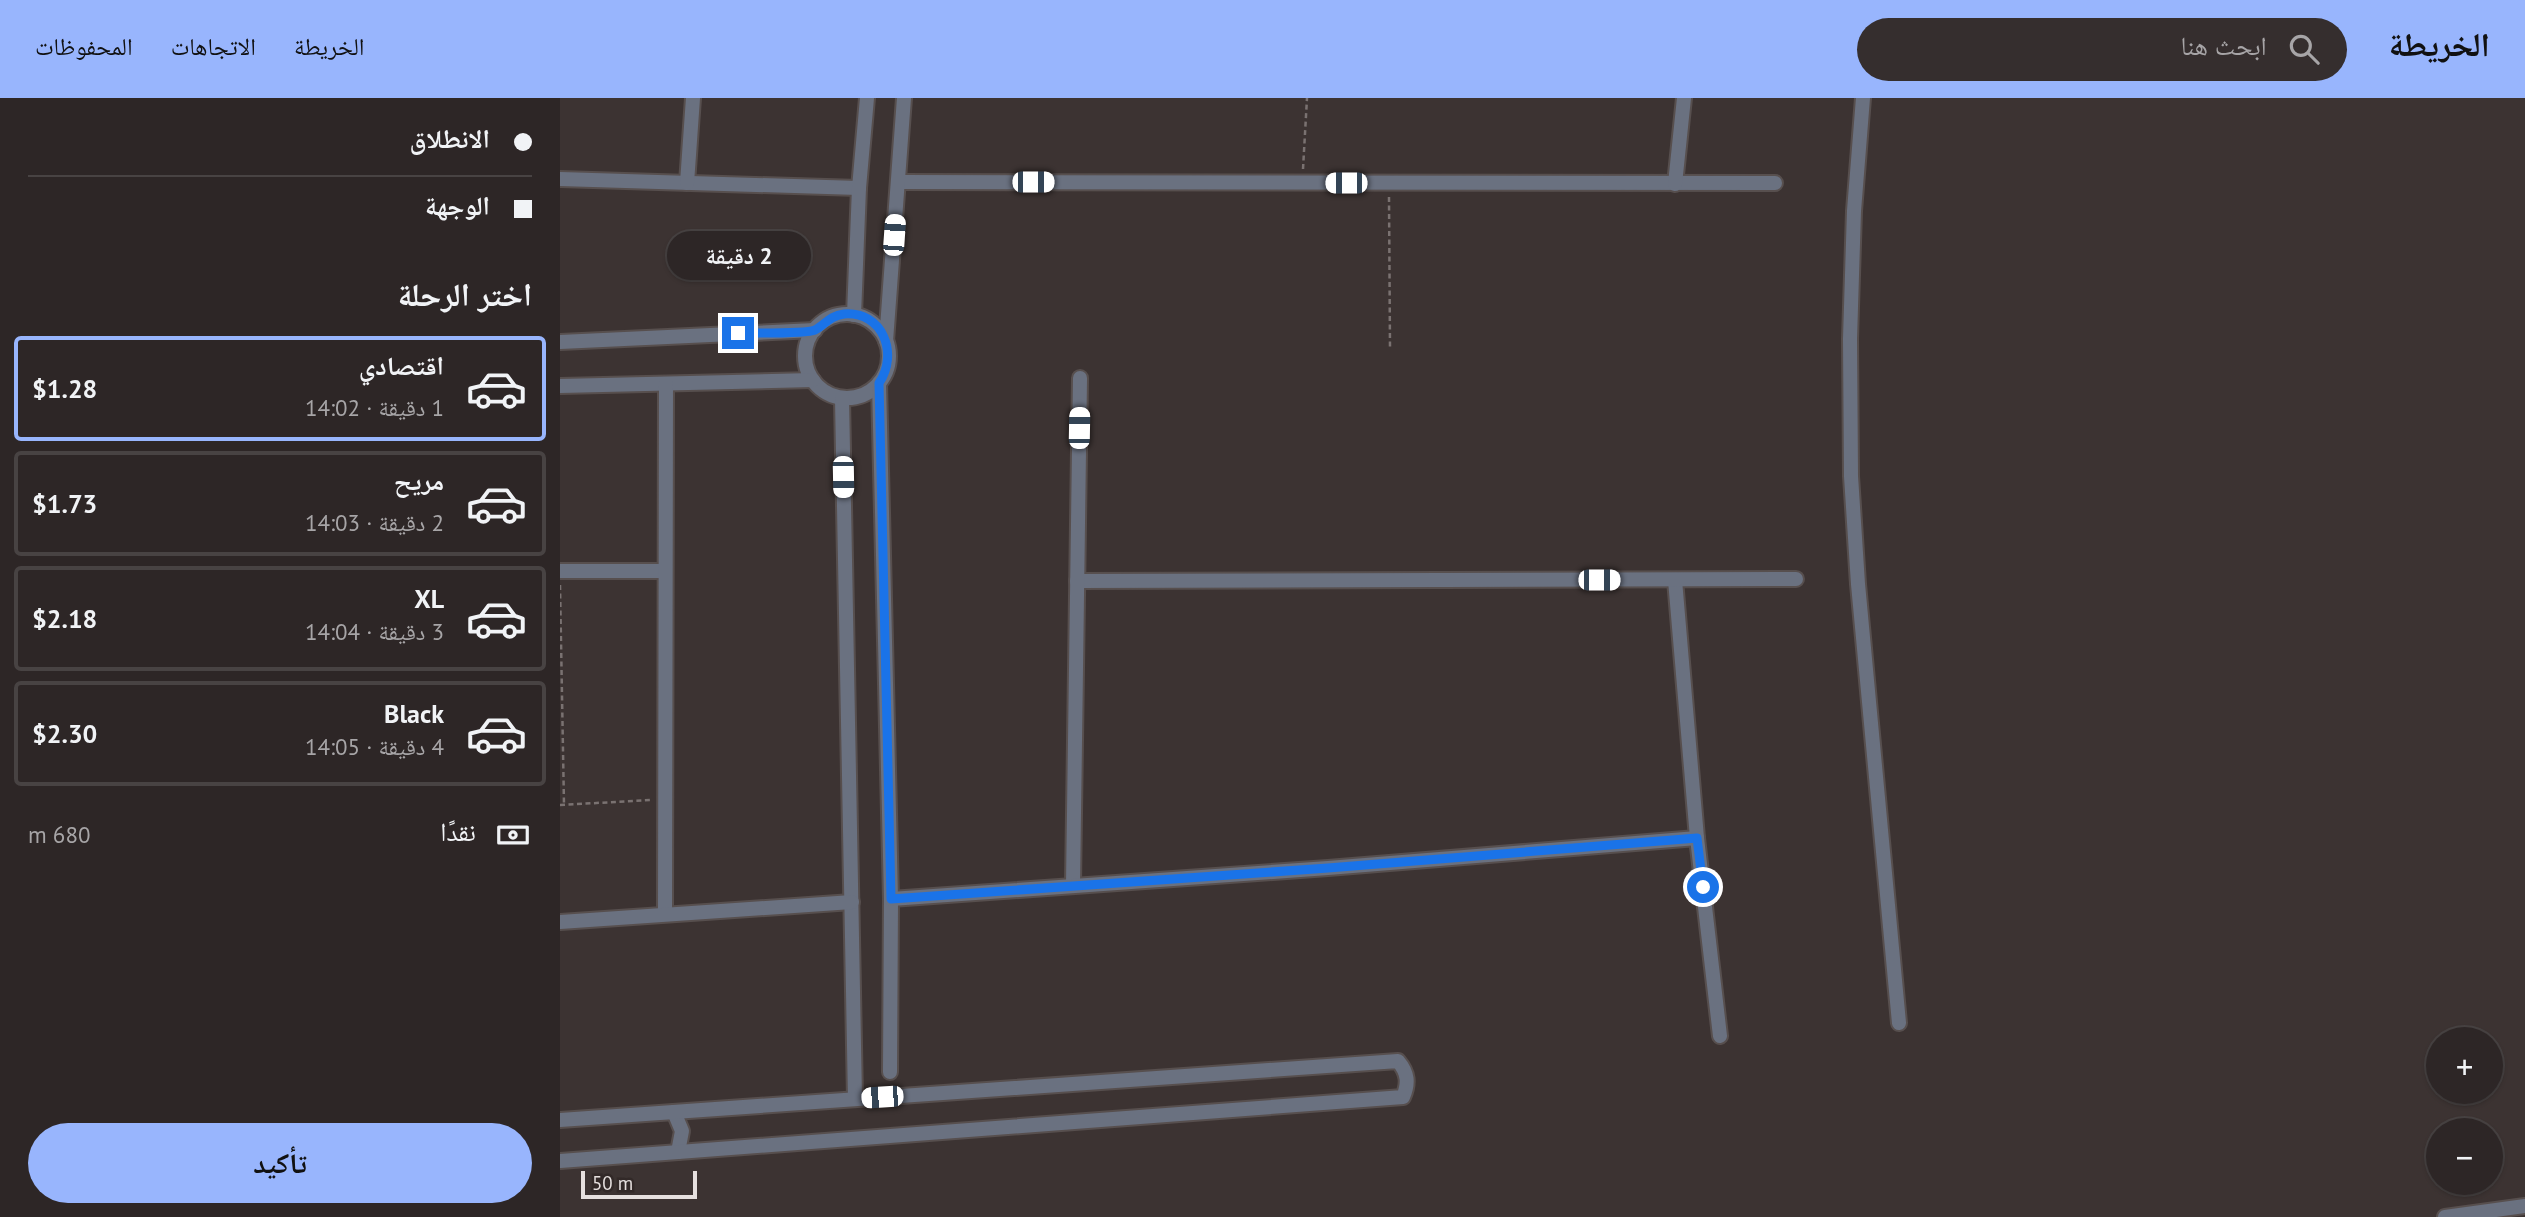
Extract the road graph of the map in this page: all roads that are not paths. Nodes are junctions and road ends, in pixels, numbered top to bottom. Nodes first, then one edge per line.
1 (693, 98) edge
2 (867, 98) edge
3 (904, 98) edge
4 (1684, 98) edge
5 (1863, 98) edge
6 (560, 179) edge
7 (898, 182) junction
8 (687, 183) junction
9 (1675, 184) junction
10 (1775, 184) dead end
11 (859, 188) junction
12 (854, 315) junction
13 (815, 330) junction
14 (886, 341) junction
15 (560, 342) edge
16 (1080, 377) dead end
17 (813, 380) junction
18 (879, 383) junction
19 (666, 384) junction
20 (560, 386) edge
21 (842, 398) junction
22 (560, 571) edge
23 (666, 571) junction
24 (1796, 579) dead end
25 (1675, 580) junction
26 (1077, 581) junction
27 (1697, 838) junction
28 (1073, 886) junction
29 (891, 899) junction
30 (852, 902) junction
31 (665, 914) junction
32 (560, 922) edge
33 (1899, 1023) dead end
34 (1720, 1036) dead end
35 (890, 1072) dead end
36 (855, 1099) junction
37 (674, 1112) junction
38 (560, 1120) edge
39 (678, 1152) junction
40 (560, 1161) edge
41 (2525, 1206) edge
42 (2445, 1217) edge

1 - 8 street
2 - 11 street
3 - 7 street
4 - 9 street
5 - 33 street
6 - 8 street
7 - 9 street
7 - 14 street
8 - 11 street
9 - 10 street
11 - 12 street
12 - 13 street
12 - 14 street
13 - 15 street
13 - 17 street
14 - 18 street
16 - 26 street
17 - 19 street
17 - 21 street
18 - 21 street
18 - 29 street
19 - 20 street
19 - 23 street
21 - 30 street
22 - 23 street
23 - 31 street
24 - 25 street
25 - 26 street
25 - 27 street
26 - 28 street
27 - 28 street
27 - 34 street
28 - 29 street
29 - 35 street
30 - 31 street
30 - 36 street
31 - 32 street
36 - 37 street
36 - 39 street
37 - 38 street
37 - 39 street
39 - 40 street
41 - 42 street

